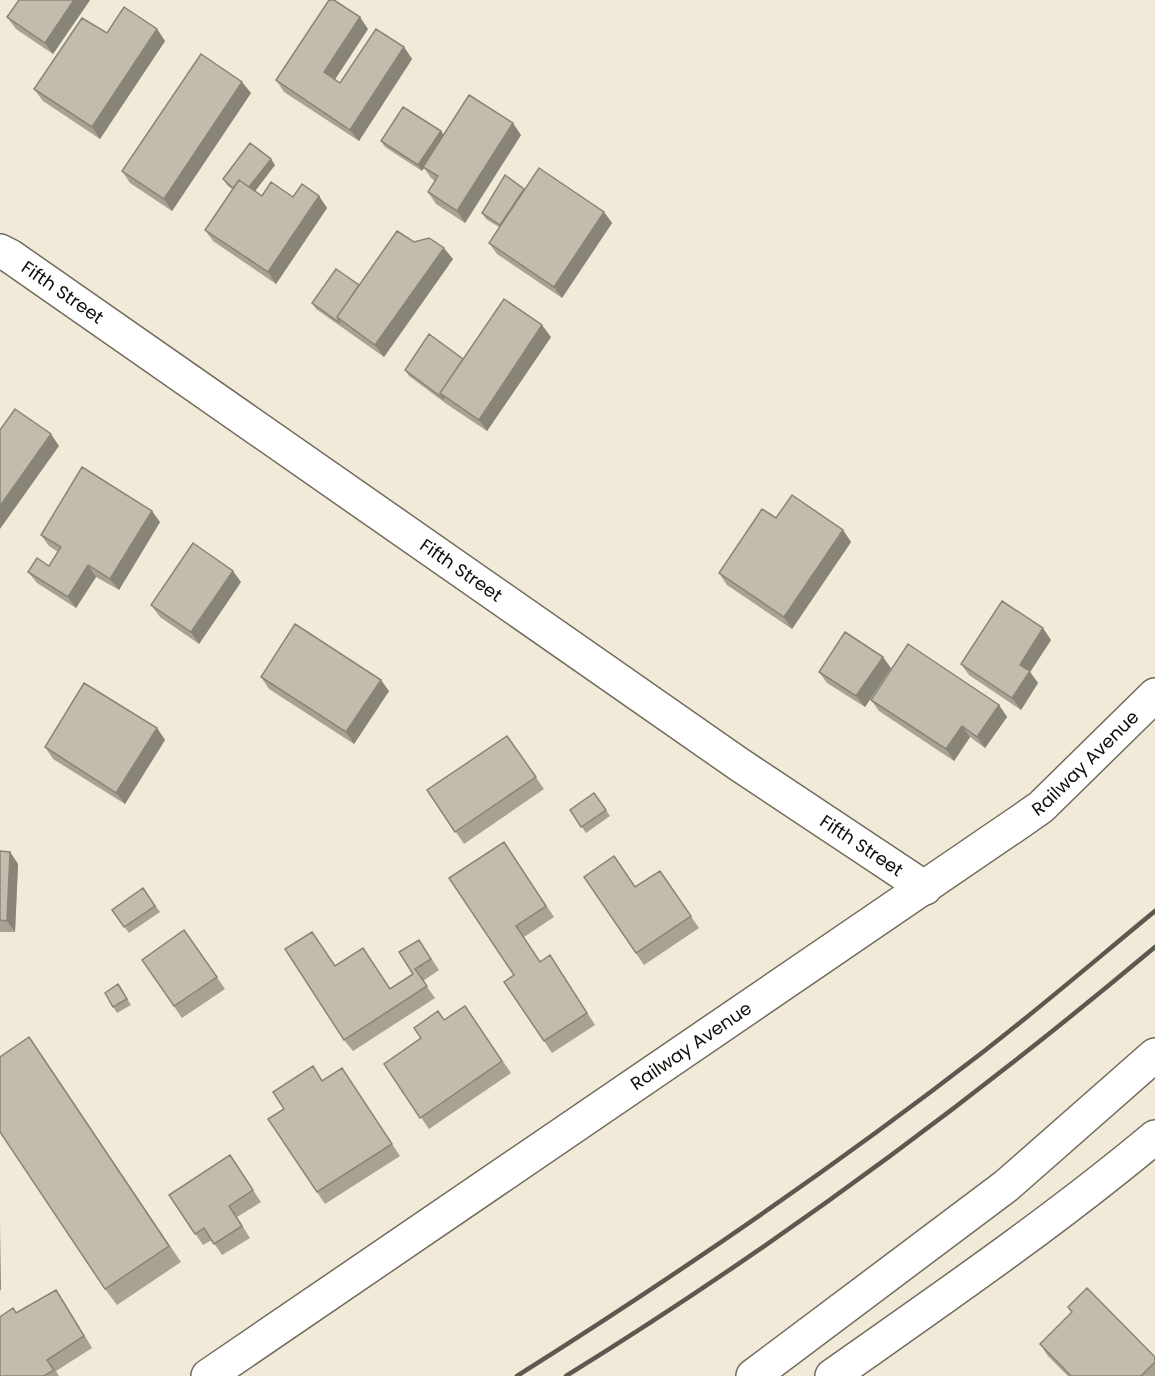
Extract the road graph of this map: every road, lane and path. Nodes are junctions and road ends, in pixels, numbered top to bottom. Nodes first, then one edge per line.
1 (0, 251) edge
2 (1155, 695) edge
3 (925, 888) junction
4 (1155, 1055) edge
5 (1155, 1137) edge
6 (208, 1376) edge
7 (753, 1376) edge
8 (832, 1376) edge

1 - 3 street, Fifth Street
2 - 3 street, Railway Avenue
3 - 6 street, Railway Avenue
4 - 7 street
5 - 8 street

